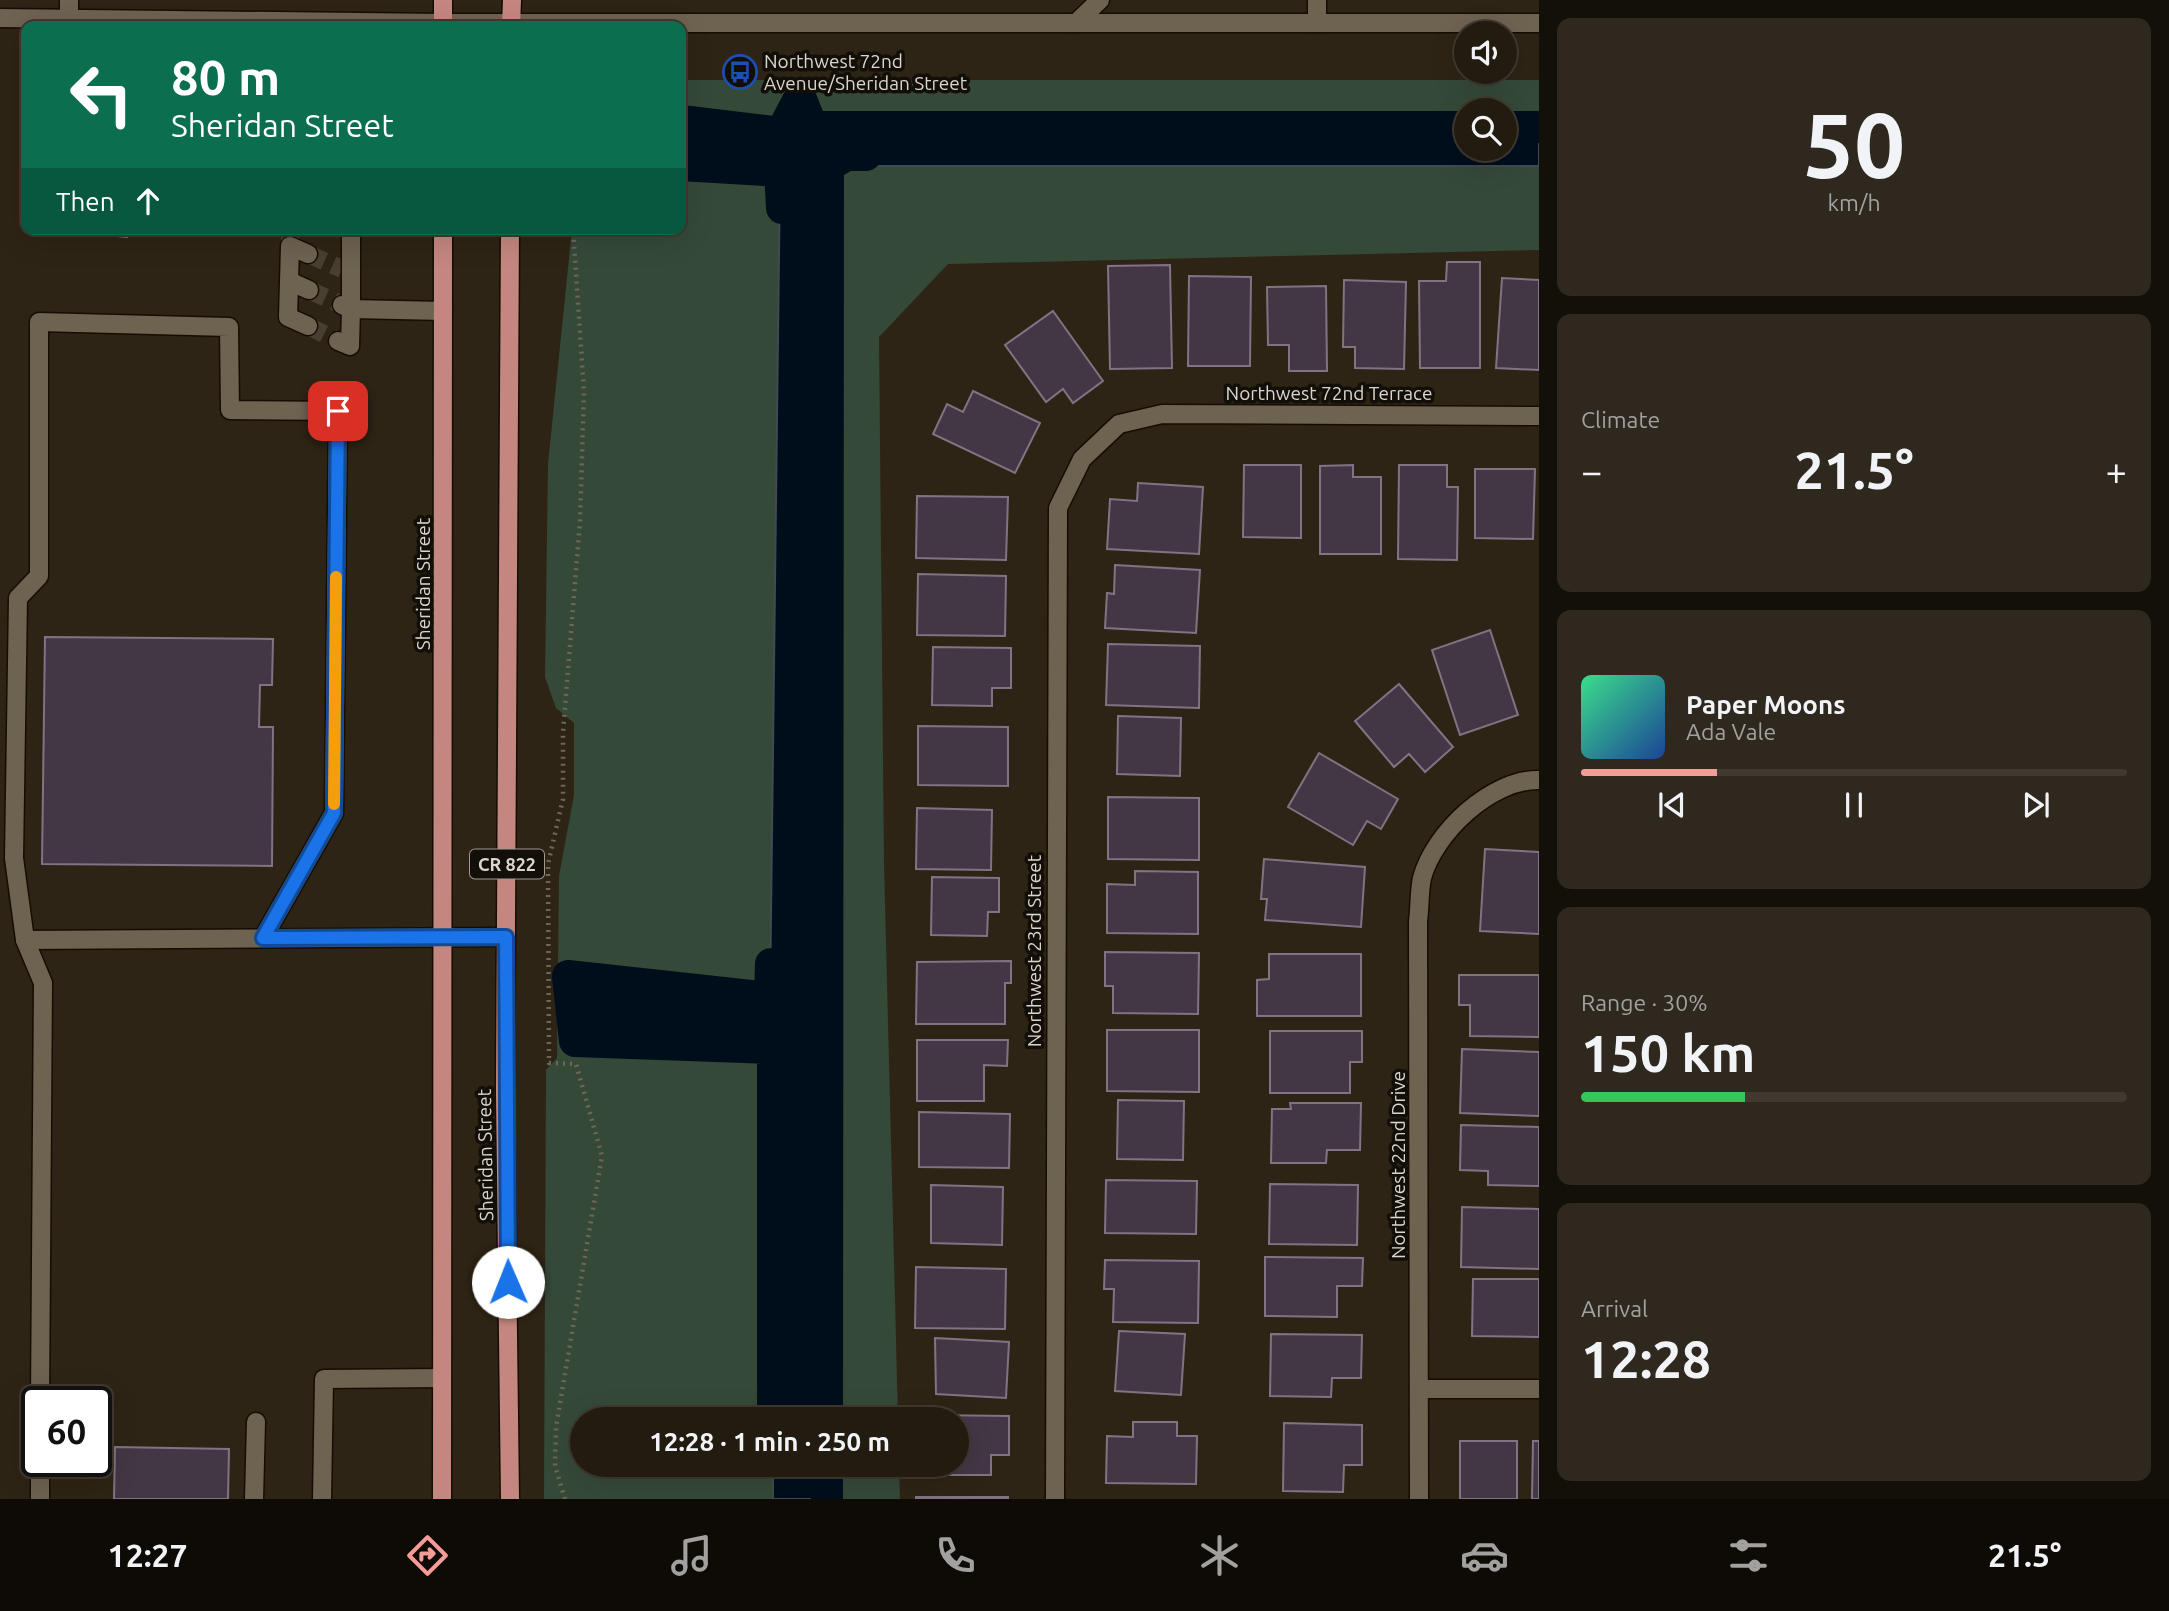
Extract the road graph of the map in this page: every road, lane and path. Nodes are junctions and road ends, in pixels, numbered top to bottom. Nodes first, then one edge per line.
1 (69, 0) edge
2 (443, 0) edge
3 (512, 0) edge
4 (1100, 0) edge
5 (1317, 0) edge
6 (0, 18) edge
7 (69, 20) junction
8 (25, 21) edge
9 (60, 21) edge
10 (104, 21) edge
11 (443, 21) edge
12 (512, 21) edge
13 (1076, 23) junction
14 (1317, 23) junction
15 (1539, 23) edge
16 (686, 24) edge
17 (348, 235) edge
18 (443, 235) edge
19 (510, 235) edge
20 (573, 235) edge
21 (308, 254) dead end
22 (289, 281) junction
23 (309, 290) tunnel mouth
24 (346, 307) junction
25 (443, 311) junction
26 (308, 326) tunnel mouth
27 (338, 341) dead end
28 (1539, 416) edge
29 (1119, 425) joint
30 (1539, 780) edge
31 (506, 937) junction
32 (263, 938) junction
33 (444, 938) junction
34 (25, 940) junction
35 (442, 1378) junction
36 (40, 1386) edge
37 (1539, 1389) edge
38 (1419, 1390) junction
39 (256, 1422) dead end
40 (40, 1477) edge
41 (40, 1499) edge
42 (254, 1499) edge
43 (322, 1499) edge
44 (442, 1499) edge
45 (510, 1499) edge
46 (565, 1499) edge
47 (1055, 1499) edge
48 (1419, 1499) edge

1 - 7 street
2 - 11 main road
3 - 12 main road
4 - 13 street
5 - 14 street
6 - 8 street
7 - 9 street
7 - 10 street
13 - 14 street
13 - 16 street
14 - 15 street
17 - 24 street
18 - 25 main road, Sheridan Street / CR 822
19 - 31 main road, Sheridan Street / CR 822
20 - 46 path
21 - 22 street
22 - 23 street
22 - 26 street
24 - 25 street
24 - 27 street
25 - 33 main road, Sheridan Street / CR 822
28 - 29 street, Northwest 72nd Terrace
29 - 47 street, Northwest 23rd Street
30 - 38 street, Northwest 22nd Drive
31 - 33 street
31 - 45 main road, Sheridan Street / CR 822
32 - 33 street
32 - 34 street
32 - 34 street
33 - 35 main road, Sheridan Street / CR 822
34 - 36 street
35 - 43 street
35 - 44 main road, Sheridan Street / CR 822
37 - 38 street
38 - 48 street, Northwest 22nd Drive
39 - 42 street
40 - 41 street

